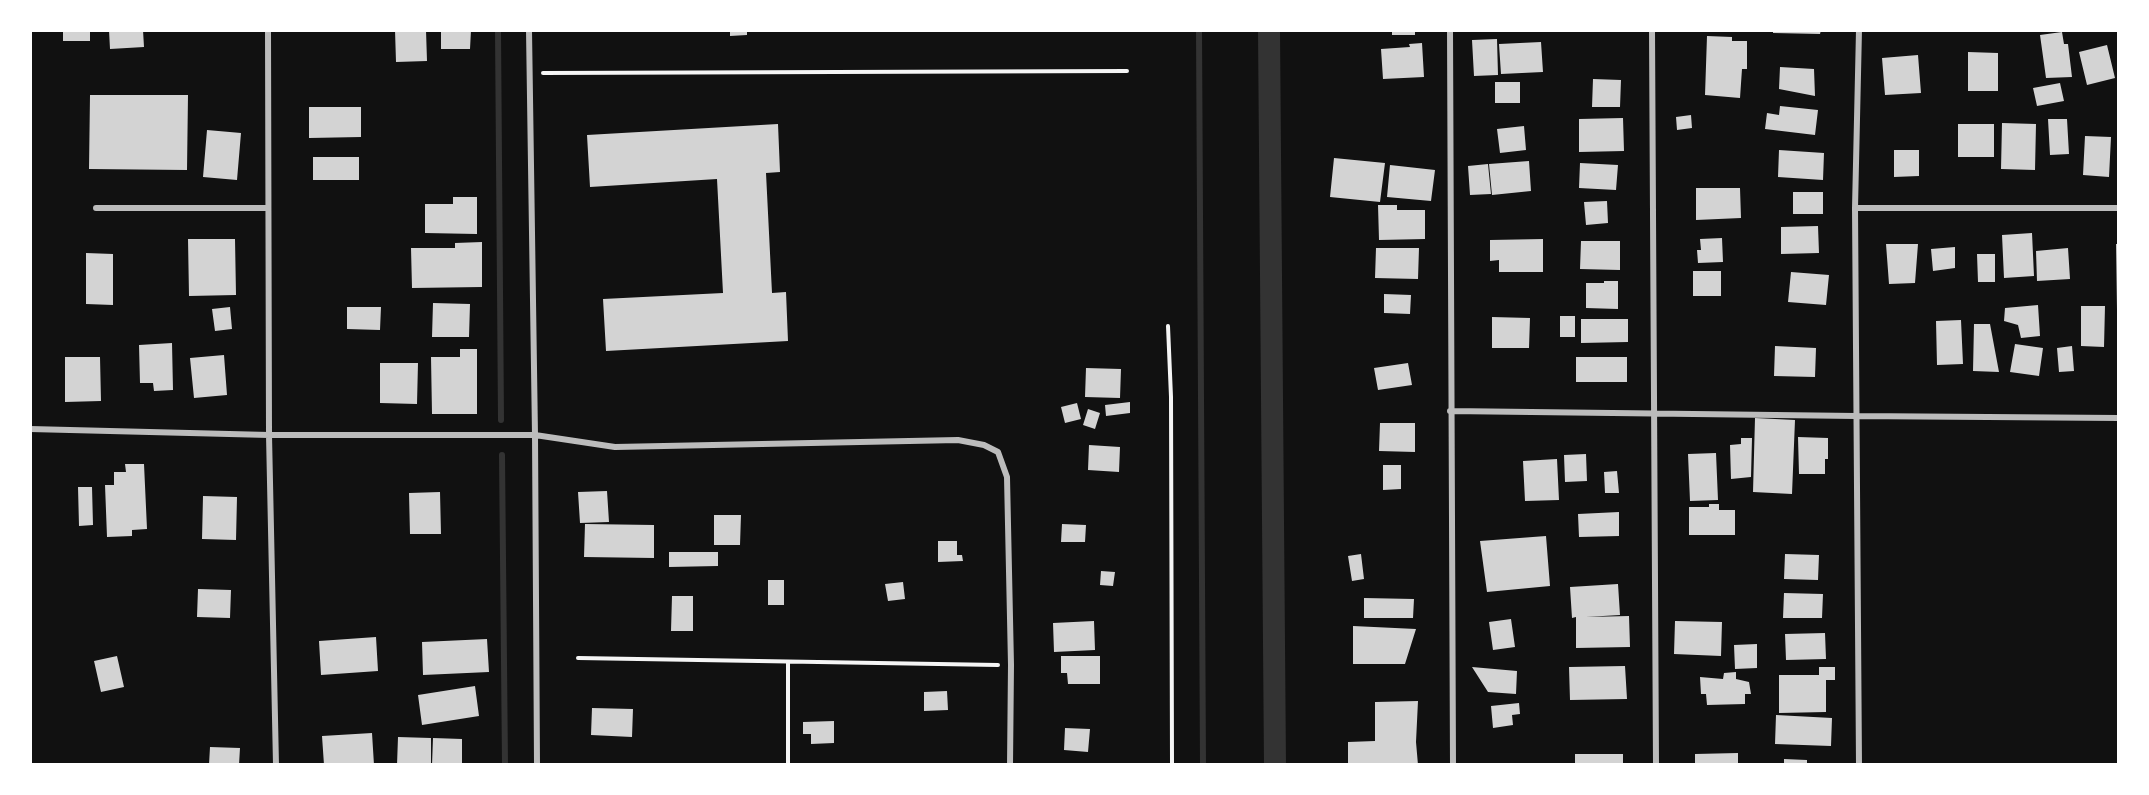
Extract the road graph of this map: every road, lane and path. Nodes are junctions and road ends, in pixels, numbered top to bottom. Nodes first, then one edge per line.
1 (268, 30) edge
2 (529, 30) edge
3 (1450, 30) edge
4 (1652, 30) edge
5 (1859, 30) edge
6 (1127, 71) dead end
7 (530, 73) junction
8 (96, 208) dead end
9 (268, 208) junction
10 (1855, 208) junction
11 (2119, 208) edge
12 (1167, 326) dead end
13 (1450, 411) junction
14 (1655, 412) junction
15 (1857, 416) junction
16 (2119, 418) edge
17 (30, 429) edge
18 (269, 435) junction
19 (535, 435) junction
20 (578, 658) dead end
21 (788, 662) junction
22 (1011, 665) junction
23 (276, 765) edge
24 (537, 765) edge
25 (788, 765) edge
26 (1010, 765) edge
27 (1172, 765) edge
28 (1453, 765) edge
29 (1656, 765) edge
30 (1859, 765) edge

1 - 9 street
2 - 7 street
3 - 13 street
4 - 14 street
5 - 10 street
6 - 7 path
7 - 19 street
8 - 9 street
9 - 18 street
10 - 11 street
10 - 15 street
12 - 27 path
13 - 14 street
13 - 28 street
14 - 15 street
14 - 29 street
15 - 16 street
15 - 30 street
17 - 18 street
18 - 19 street
18 - 23 street
19 - 22 street
19 - 24 street
20 - 21 path
21 - 22 path
21 - 25 path
22 - 26 street

